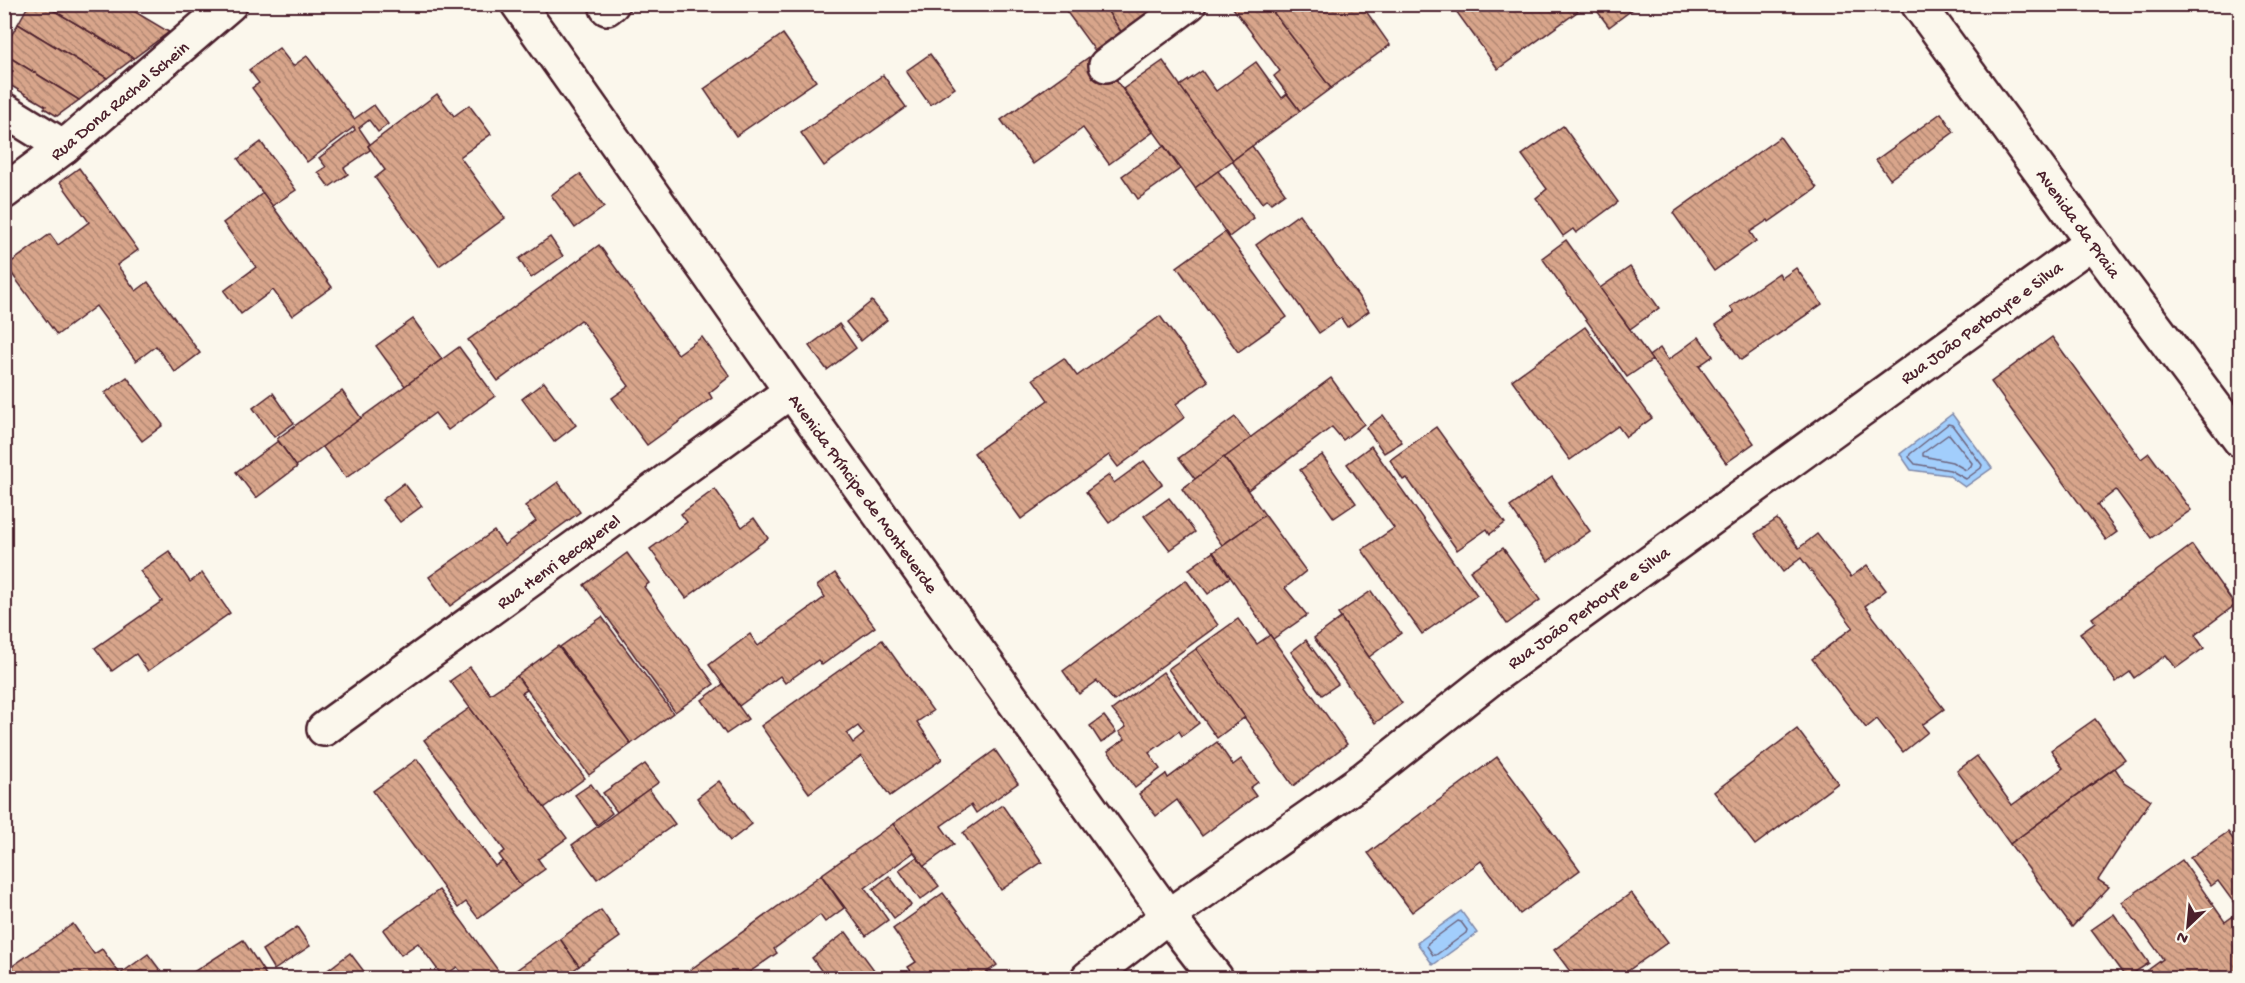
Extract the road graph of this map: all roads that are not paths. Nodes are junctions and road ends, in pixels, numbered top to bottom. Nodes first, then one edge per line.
1 (230, 4) edge
2 (518, 4) edge
3 (1189, 4) edge
4 (1918, 4) edge
5 (1106, 65) dead end
6 (4, 110) edge
7 (64, 147) junction
8 (4, 192) edge
9 (2092, 242) junction
10 (791, 391) junction
11 (2241, 440) edge
12 (324, 729) dead end
13 (1168, 916) junction
14 (1088, 978) edge
15 (1216, 978) edge

1 - 7 street, Rua Dona Rachel Schein
2 - 10 street, Avenida Príncipe de Monteverde
3 - 5 street
4 - 9 street, Avenida da Praia
6 - 7 street
7 - 8 street, Rua Dona Rachel Schein
9 - 11 street, Avenida da Praia
9 - 13 street, Rua João Perboyre e Silva
10 - 12 street, Rua Henri Becquerel
10 - 13 street, Avenida Príncipe de Monteverde
13 - 14 street, Rua João Perboyre e Silva
13 - 15 street, Avenida Príncipe de Monteverde

